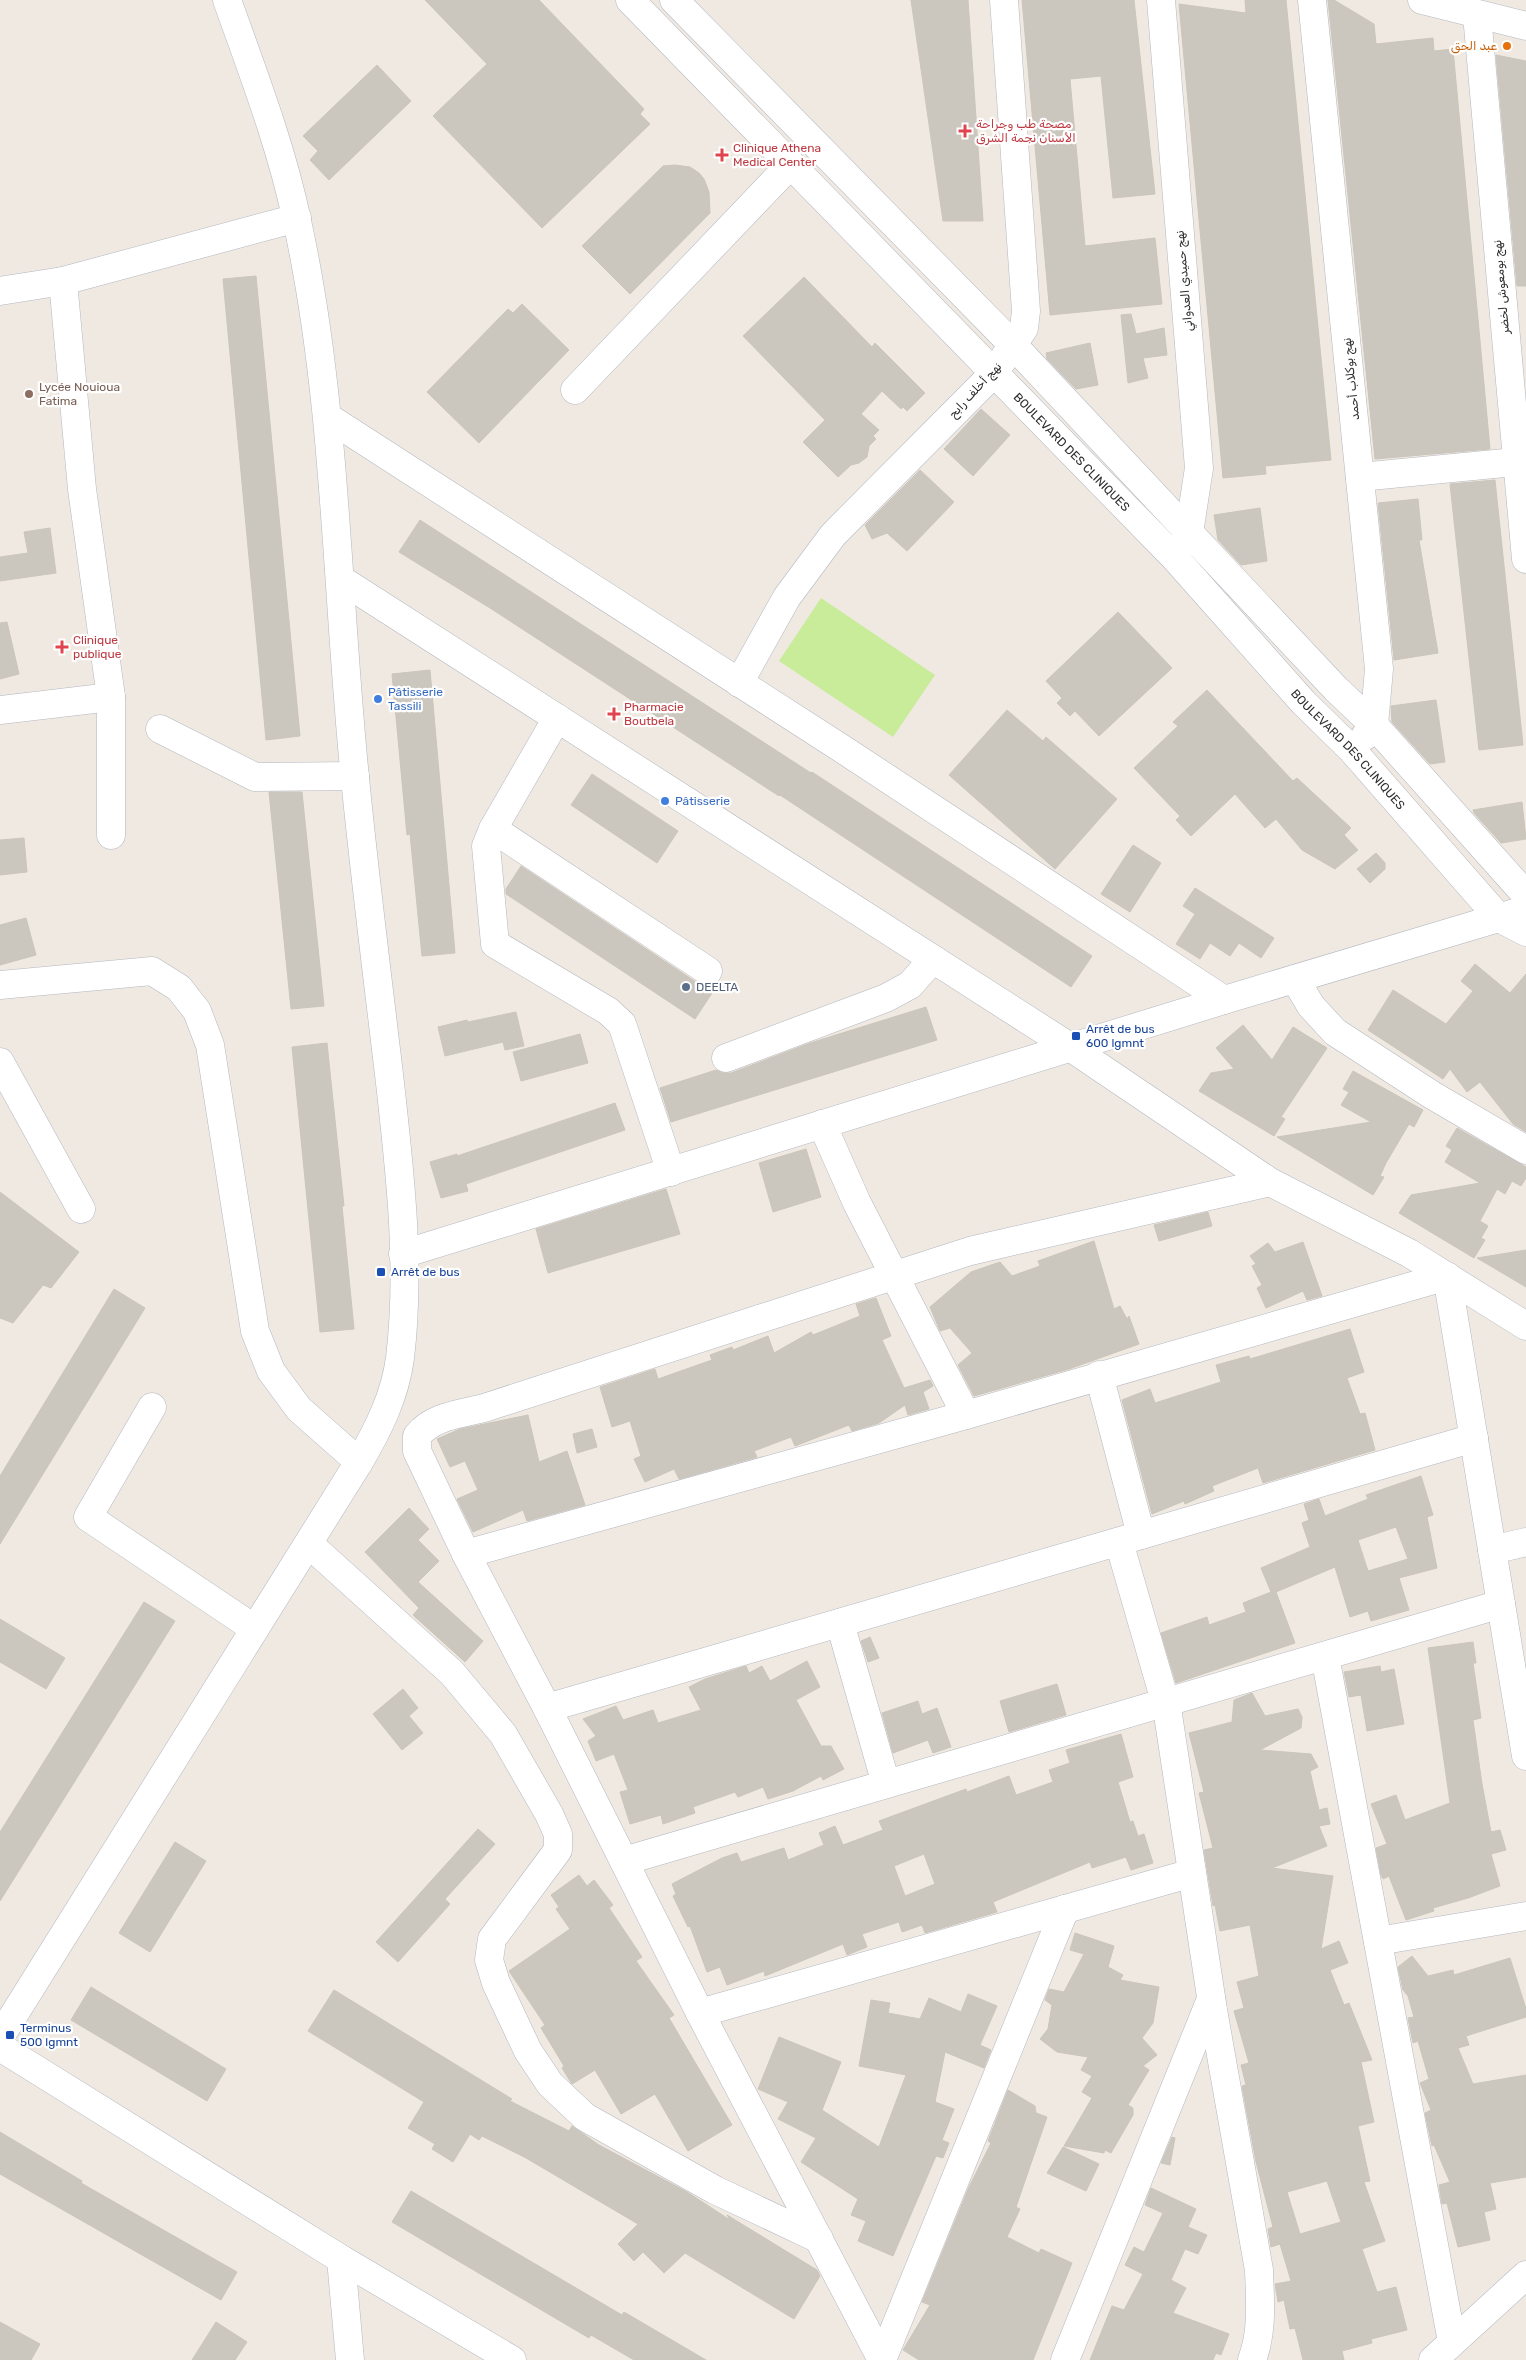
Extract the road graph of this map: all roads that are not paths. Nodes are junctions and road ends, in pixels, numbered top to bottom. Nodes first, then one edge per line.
1 (227, 0) edge
2 (630, 0) edge
3 (674, 0) edge
4 (1004, 0) edge
5 (1161, 0) edge
6 (1312, 0) edge
7 (1422, 0) edge
8 (1477, 15) junction
9 (1524, 23) edge
10 (791, 164) junction
11 (297, 218) junction
12 (63, 281) junction
13 (0, 291) edge
14 (1014, 346) junction
15 (994, 374) junction
16 (575, 390) dead end
17 (329, 418) junction
18 (1521, 461) edge
19 (1360, 477) junction
20 (1189, 533) junction
21 (1175, 558) junction
22 (1526, 559) edge
23 (340, 579) junction
24 (739, 683) junction
25 (111, 697) junction
26 (0, 710) edge
27 (557, 718) junction
28 (1374, 725) junction
29 (160, 729) dead end
30 (1352, 750) junction
31 (355, 776) junction
32 (493, 829) junction
33 (111, 835) dead end
34 (1526, 895) edge
35 (1526, 910) edge
36 (1499, 918) junction
37 (1526, 932) edge
38 (933, 960) junction
39 (708, 971) dead end
40 (1294, 978) junction
41 (0, 985) edge
42 (1224, 1000) junction
43 (1070, 1048) junction
44 (726, 1058) dead end
45 (0, 1062) edge
46 (822, 1124) junction
47 (1526, 1150) edge
48 (671, 1172) junction
49 (1270, 1182) junction
50 (81, 1209) dead end
51 (403, 1254) junction
52 (895, 1276) junction
53 (1447, 1276) junction
54 (1526, 1326) edge
55 (1099, 1375) junction
56 (152, 1406) dead end
57 (966, 1415) junction
58 (1474, 1438) junction
59 (359, 1462) junction
60 (1130, 1538) junction
61 (1526, 1542) edge
62 (309, 1544) junction
63 (1492, 1550) junction
64 (466, 1554) junction
65 (1501, 1604) junction
66 (840, 1623) junction
67 (255, 1629) junction
68 (1325, 1656) junction
69 (1165, 1702) junction
70 (547, 1708) junction
71 (1526, 1756) edge
72 (886, 1784) junction
73 (624, 1861) junction
74 (1192, 1873) junction
75 (1065, 1909) junction
76 (1526, 1916) edge
77 (1378, 1941) junction
78 (1211, 1998) junction
79 (700, 2013) junction
80 (0, 2037) edge
81 (0, 2047) edge
82 (819, 2239) junction
83 (341, 2259) junction
84 (1526, 2275) edge
85 (1443, 2351) edge
86 (350, 2360) edge
87 (512, 2360) edge
88 (882, 2360) edge
89 (1065, 2360) edge
90 (1252, 2360) edge

1 - 11 street
2 - 10 street, BOULEVARD DES CLINIQUES
3 - 14 street
4 - 14 street, نهج أخلف رابح
5 - 20 street, نهج حميدي العدواني
6 - 19 street, نهج بوكلاب أحمد
7 - 8 street
8 - 9 street
8 - 18 street, نهج بومعوش لخضر
10 - 15 street, BOULEVARD DES CLINIQUES
10 - 16 street
11 - 12 street
11 - 17 street
12 - 13 street
12 - 25 street
14 - 15 street, نهج أخلف رابح
14 - 20 street
15 - 21 street, BOULEVARD DES CLINIQUES
15 - 24 street, نهج أخلف رابح
17 - 23 street
17 - 24 street
18 - 19 street
18 - 22 street, نهج بومعوش لخضر
19 - 28 street, نهج بوكلاب أحمد
20 - 21 street, نهج حميدي العدواني
20 - 28 street
21 - 30 street, BOULEVARD DES CLINIQUES
23 - 27 street
23 - 31 street
24 - 42 street
25 - 26 street
25 - 33 street
27 - 32 street
27 - 38 street
28 - 30 street
28 - 34 street
29 - 31 street
30 - 36 street, BOULEVARD DES CLINIQUES
31 - 51 street
32 - 39 street
32 - 48 street
35 - 36 street
36 - 37 street
36 - 40 street
38 - 43 street
38 - 44 street
40 - 42 street
40 - 47 street
41 - 59 street
42 - 43 street
43 - 46 street
43 - 49 street
45 - 50 street
46 - 48 street
46 - 52 street
48 - 51 street
49 - 52 street
49 - 53 street
51 - 59 street
52 - 57 street
52 - 64 street
53 - 54 street
53 - 55 street
53 - 58 street
55 - 57 street
55 - 60 street
56 - 67 street
57 - 64 street
58 - 60 street
58 - 63 street
59 - 62 street
60 - 66 street
60 - 69 street
61 - 63 street
62 - 67 street
62 - 82 street
63 - 65 street
64 - 70 street
65 - 68 street
65 - 71 street
66 - 70 street
66 - 72 street
67 - 80 street
68 - 69 street
68 - 77 street
69 - 72 street
69 - 74 street
70 - 73 street
72 - 73 street
73 - 79 street
74 - 75 street
74 - 78 street
75 - 79 street
75 - 88 street
76 - 77 street
77 - 85 street
78 - 89 street
78 - 90 street
79 - 82 street
81 - 83 street
82 - 88 street
83 - 86 street
83 - 87 street
84 - 85 street

